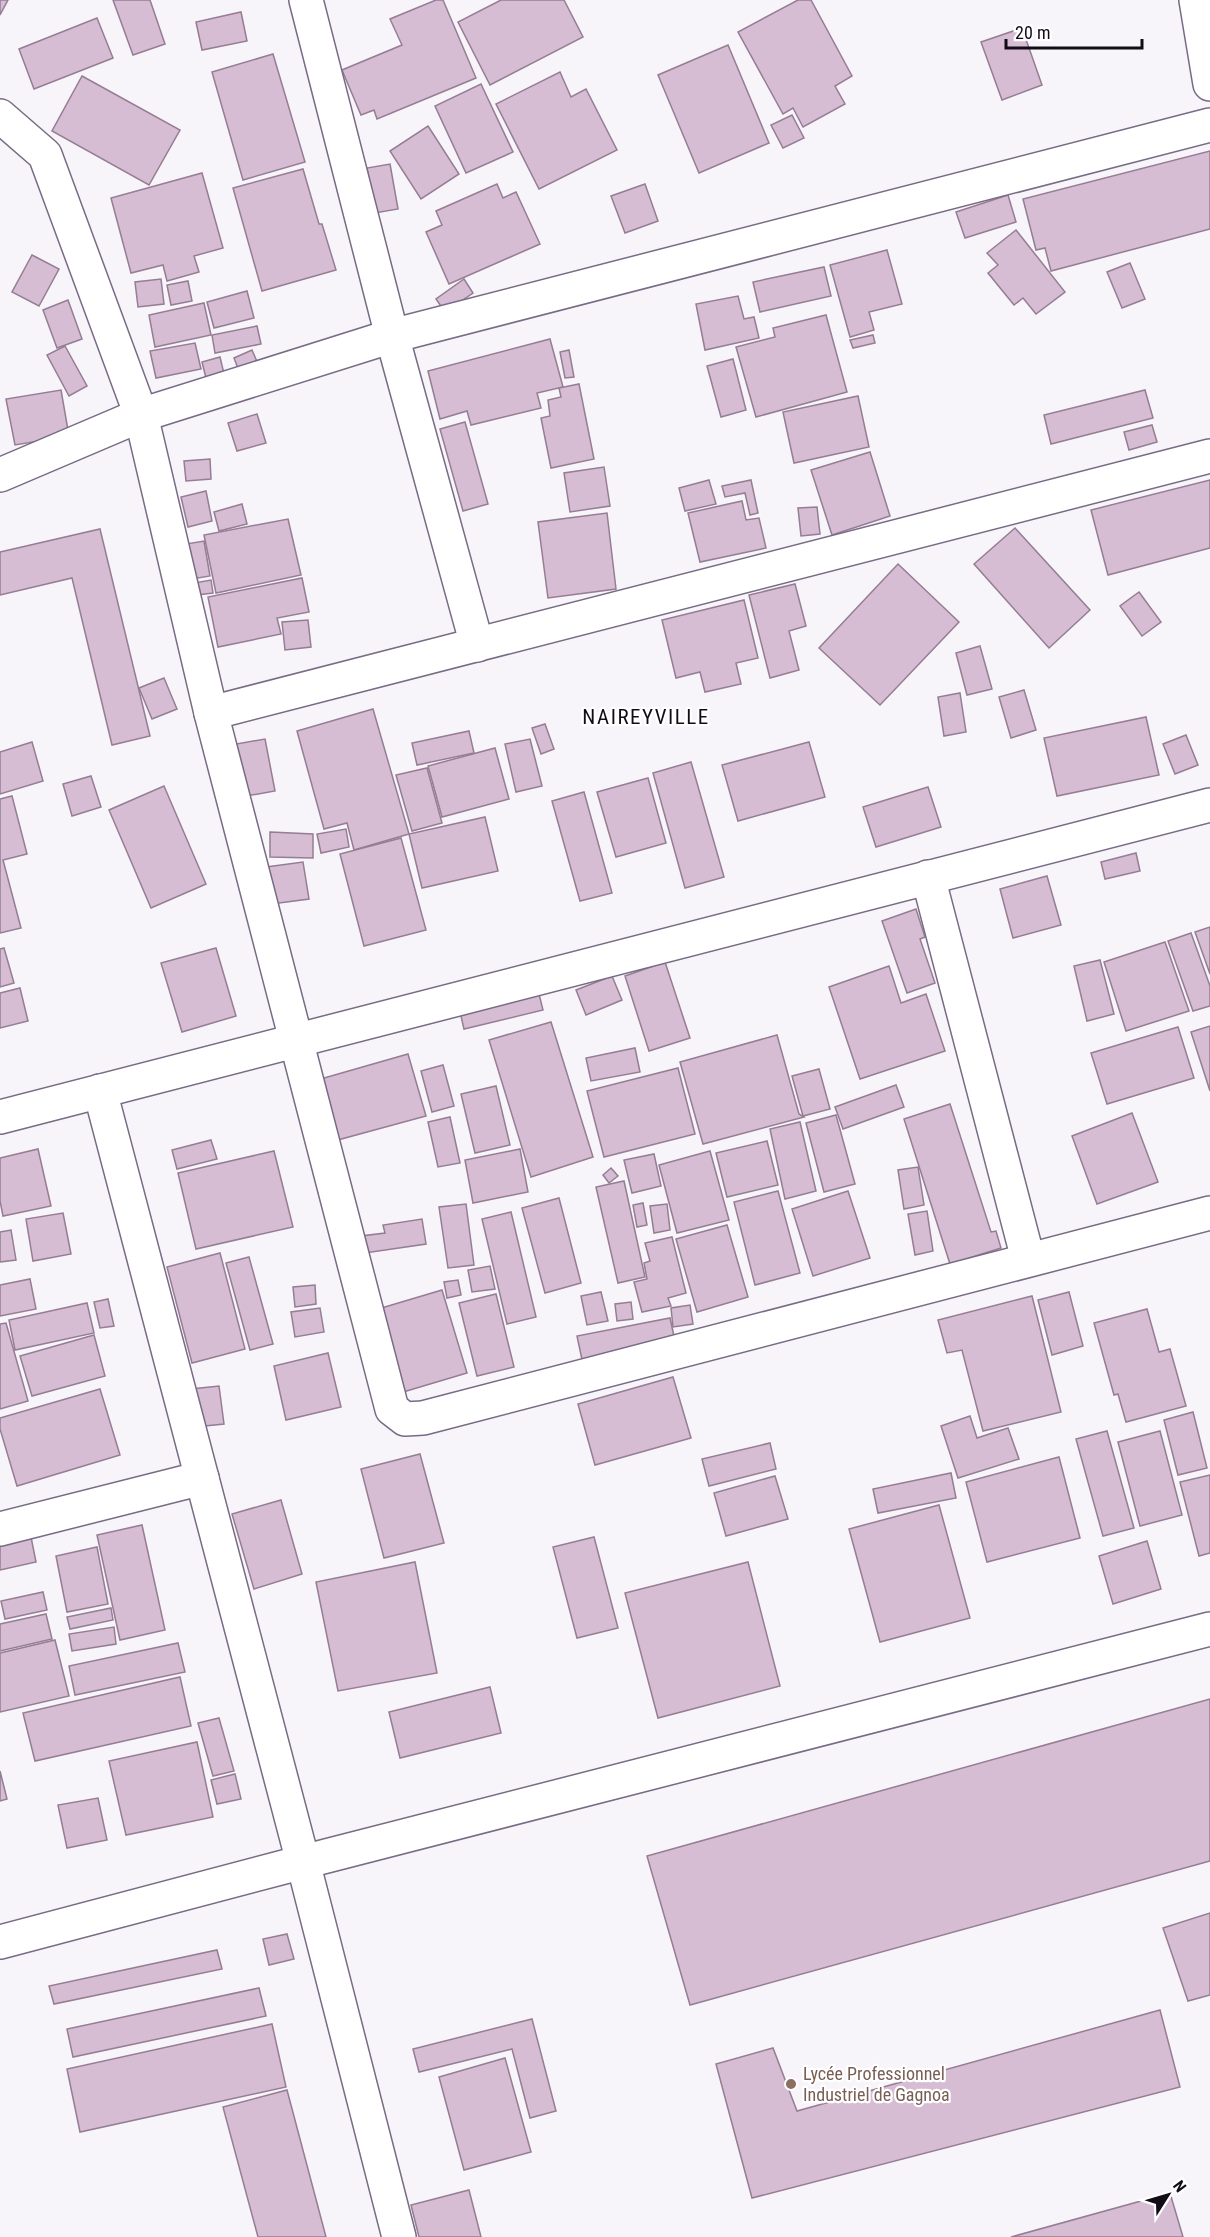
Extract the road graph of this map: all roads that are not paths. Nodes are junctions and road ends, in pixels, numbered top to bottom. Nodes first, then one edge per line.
1 (306, 0) edge
2 (1196, 0) edge
3 (1210, 84) edge
4 (0, 116) edge
5 (1210, 125) edge
6 (392, 336) junction
7 (141, 415) junction
8 (1210, 456) edge
9 (0, 475) edge
10 (477, 645) junction
11 (211, 713) junction
12 (1210, 805) edge
13 (928, 877) junction
14 (297, 1040) junction
15 (100, 1091) junction
16 (0, 1117) edge
17 (1210, 1213) edge
18 (1028, 1259) junction
19 (202, 1478) junction
20 (0, 1529) edge
21 (1210, 1629) edge
22 (303, 1862) junction
23 (0, 1942) edge
24 (399, 2237) edge

1 - 6 street
2 - 3 street
4 - 7 street
5 - 6 street
6 - 7 street
6 - 10 street
7 - 9 street
7 - 11 street
8 - 10 street
10 - 11 street
11 - 14 street
12 - 13 street
13 - 14 street
13 - 18 street
14 - 15 street
14 - 18 street
15 - 16 street
15 - 19 street
17 - 18 street
19 - 20 street
19 - 22 street
21 - 22 street
22 - 23 street
22 - 24 street

